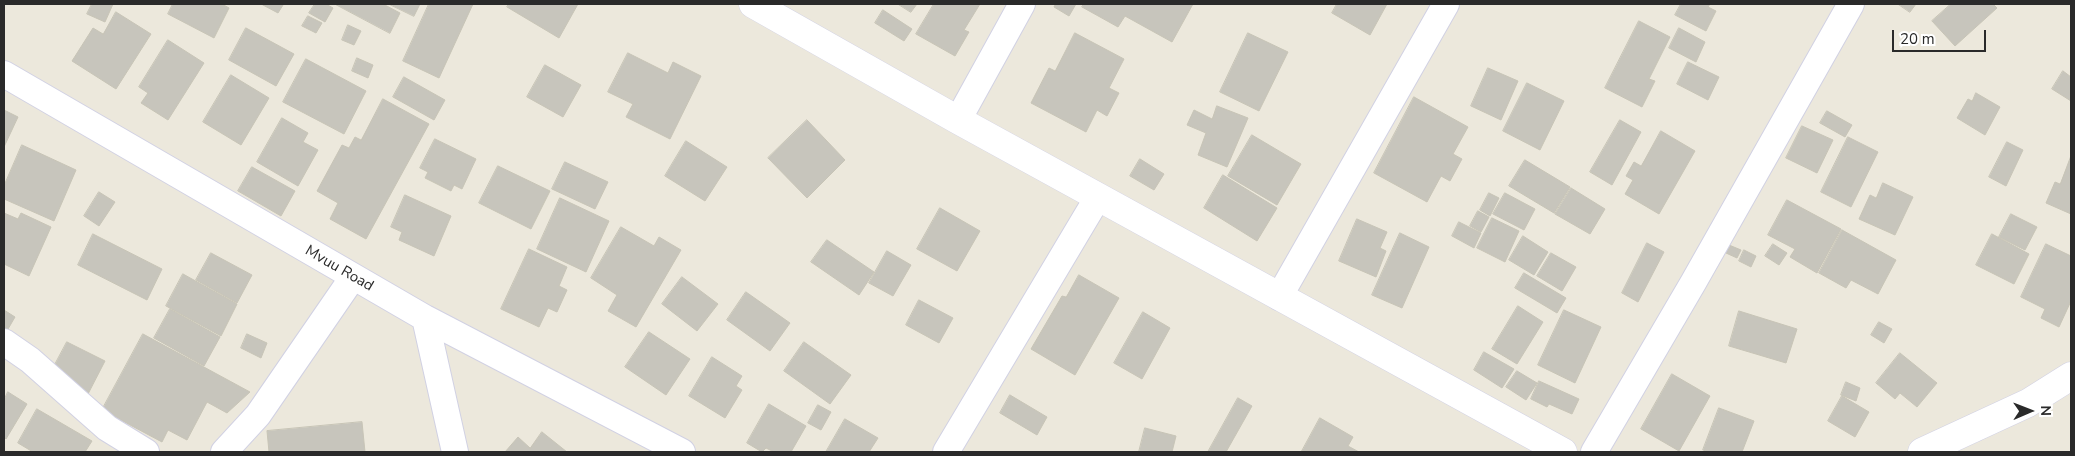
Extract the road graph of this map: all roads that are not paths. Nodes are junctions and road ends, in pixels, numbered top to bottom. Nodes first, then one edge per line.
1 (753, 4) edge
2 (1022, 4) edge
3 (1446, 4) edge
4 (1851, 4) edge
5 (4, 74) edge
6 (958, 120) junction
7 (1098, 197) junction
8 (353, 277) junction
9 (1279, 297) junction
10 (425, 318) junction
11 (4, 342) edge
12 (2071, 376) edge
13 (146, 452) edge
14 (224, 452) edge
15 (455, 452) edge
16 (682, 452) edge
17 (946, 452) edge
18 (1563, 452) edge
19 (1594, 452) edge
20 (1922, 452) edge

1 - 6 street
2 - 6 street
3 - 9 street
4 - 19 street
5 - 8 street, Mvuu Road
6 - 7 street
7 - 9 street
7 - 17 street
8 - 10 street, Mvuu Road
8 - 14 street
9 - 18 street
10 - 15 street
10 - 16 street, Mvuu Road
11 - 13 street
12 - 20 street

